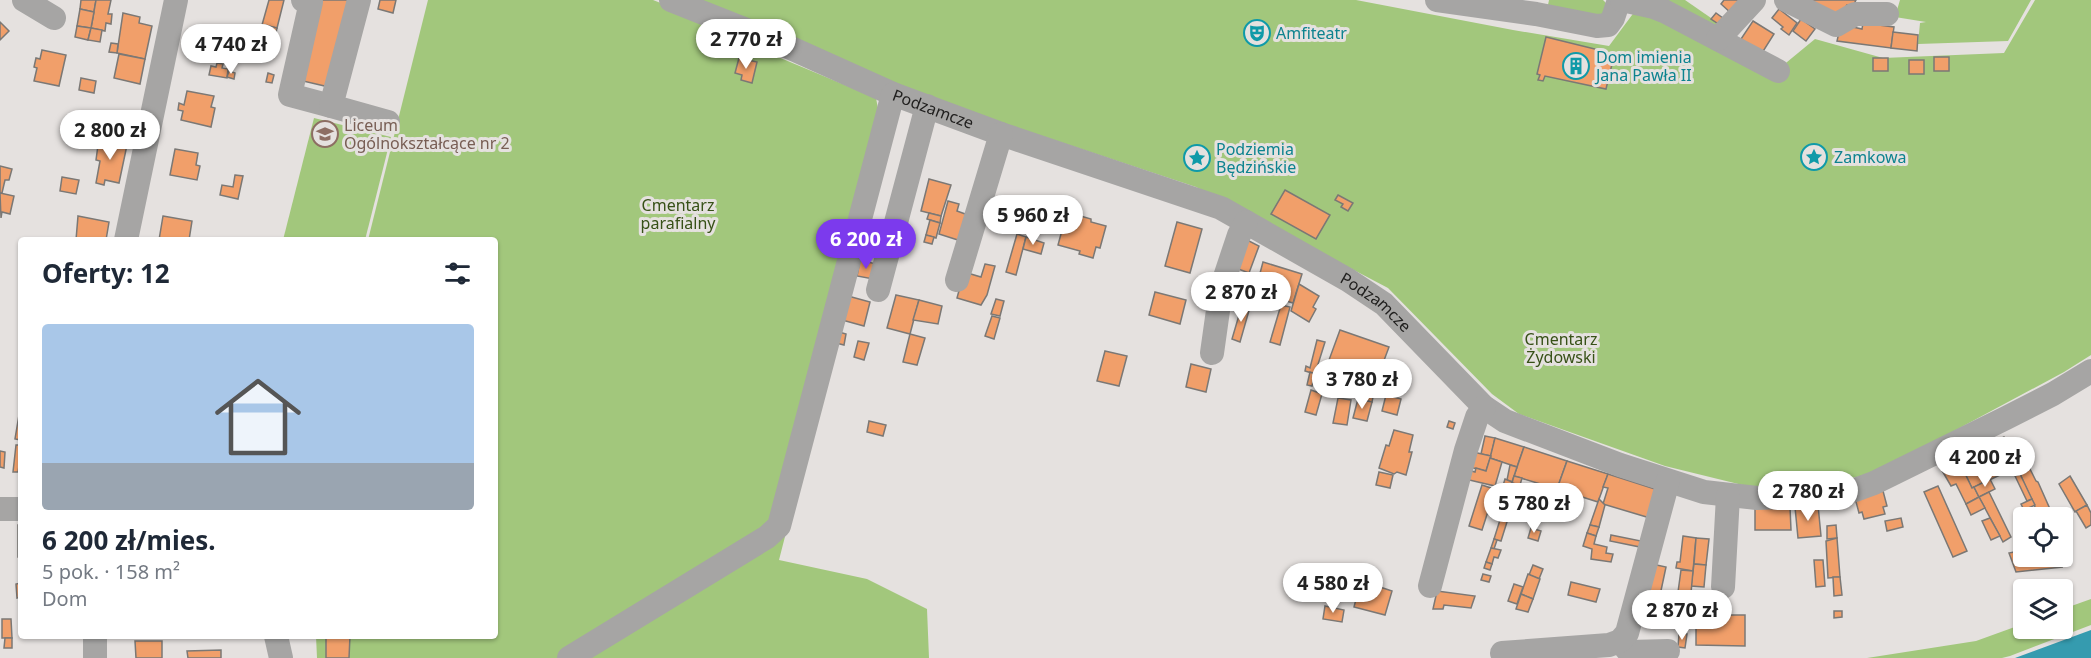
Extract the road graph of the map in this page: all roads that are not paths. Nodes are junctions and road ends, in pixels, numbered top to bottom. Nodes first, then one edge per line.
1 (24, 0) edge
2 (176, 0) edge
3 (303, 0) edge
4 (359, 0) edge
5 (671, 0) edge
6 (1437, 0) edge
7 (1621, 0) edge
8 (1754, 0) edge
9 (1786, 0) edge
10 (1538, 7) edge
11 (1887, 14) dead end
12 (54, 18) dead end
13 (1718, 39) junction
14 (1778, 71) dead end
15 (892, 94) junction
16 (331, 106) junction
17 (927, 106) junction
18 (388, 122) dead end
19 (1001, 134) junction
20 (1246, 222) junction
21 (127, 237) edge
22 (957, 280) dead end
23 (878, 290) dead end
24 (1212, 354) dead end
25 (2091, 371) edge
26 (1485, 407) junction
27 (1668, 481) junction
28 (1728, 496) junction
29 (0, 508) edge
30 (18, 509) edge
31 (1430, 586) dead end
32 (1723, 587) dead end
33 (95, 639) edge
34 (277, 639) edge
35 (1620, 641) junction
36 (1668, 651) dead end
37 (1503, 653) dead end
38 (95, 658) edge
39 (281, 658) edge
40 (569, 658) edge

1 - 12 street
2 - 21 street
3 - 16 street
4 - 16 street
5 - 15 street, Podzamcze
6 - 10 street
7 - 10 street
7 - 13 street
8 - 13 street
9 - 11 street
13 - 14 street
15 - 17 street, Podzamcze
15 - 40 street
16 - 18 street
17 - 19 street, Podzamcze
17 - 23 street
19 - 20 street, Podzamcze
19 - 22 street
20 - 24 street
20 - 26 street, Podzamcze
25 - 28 street, Podzamcze
26 - 27 street, Podzamcze
26 - 31 street
27 - 28 street, Podzamcze
27 - 35 street
28 - 32 street
29 - 30 street
33 - 38 street
34 - 39 street
35 - 36 street
35 - 37 street

